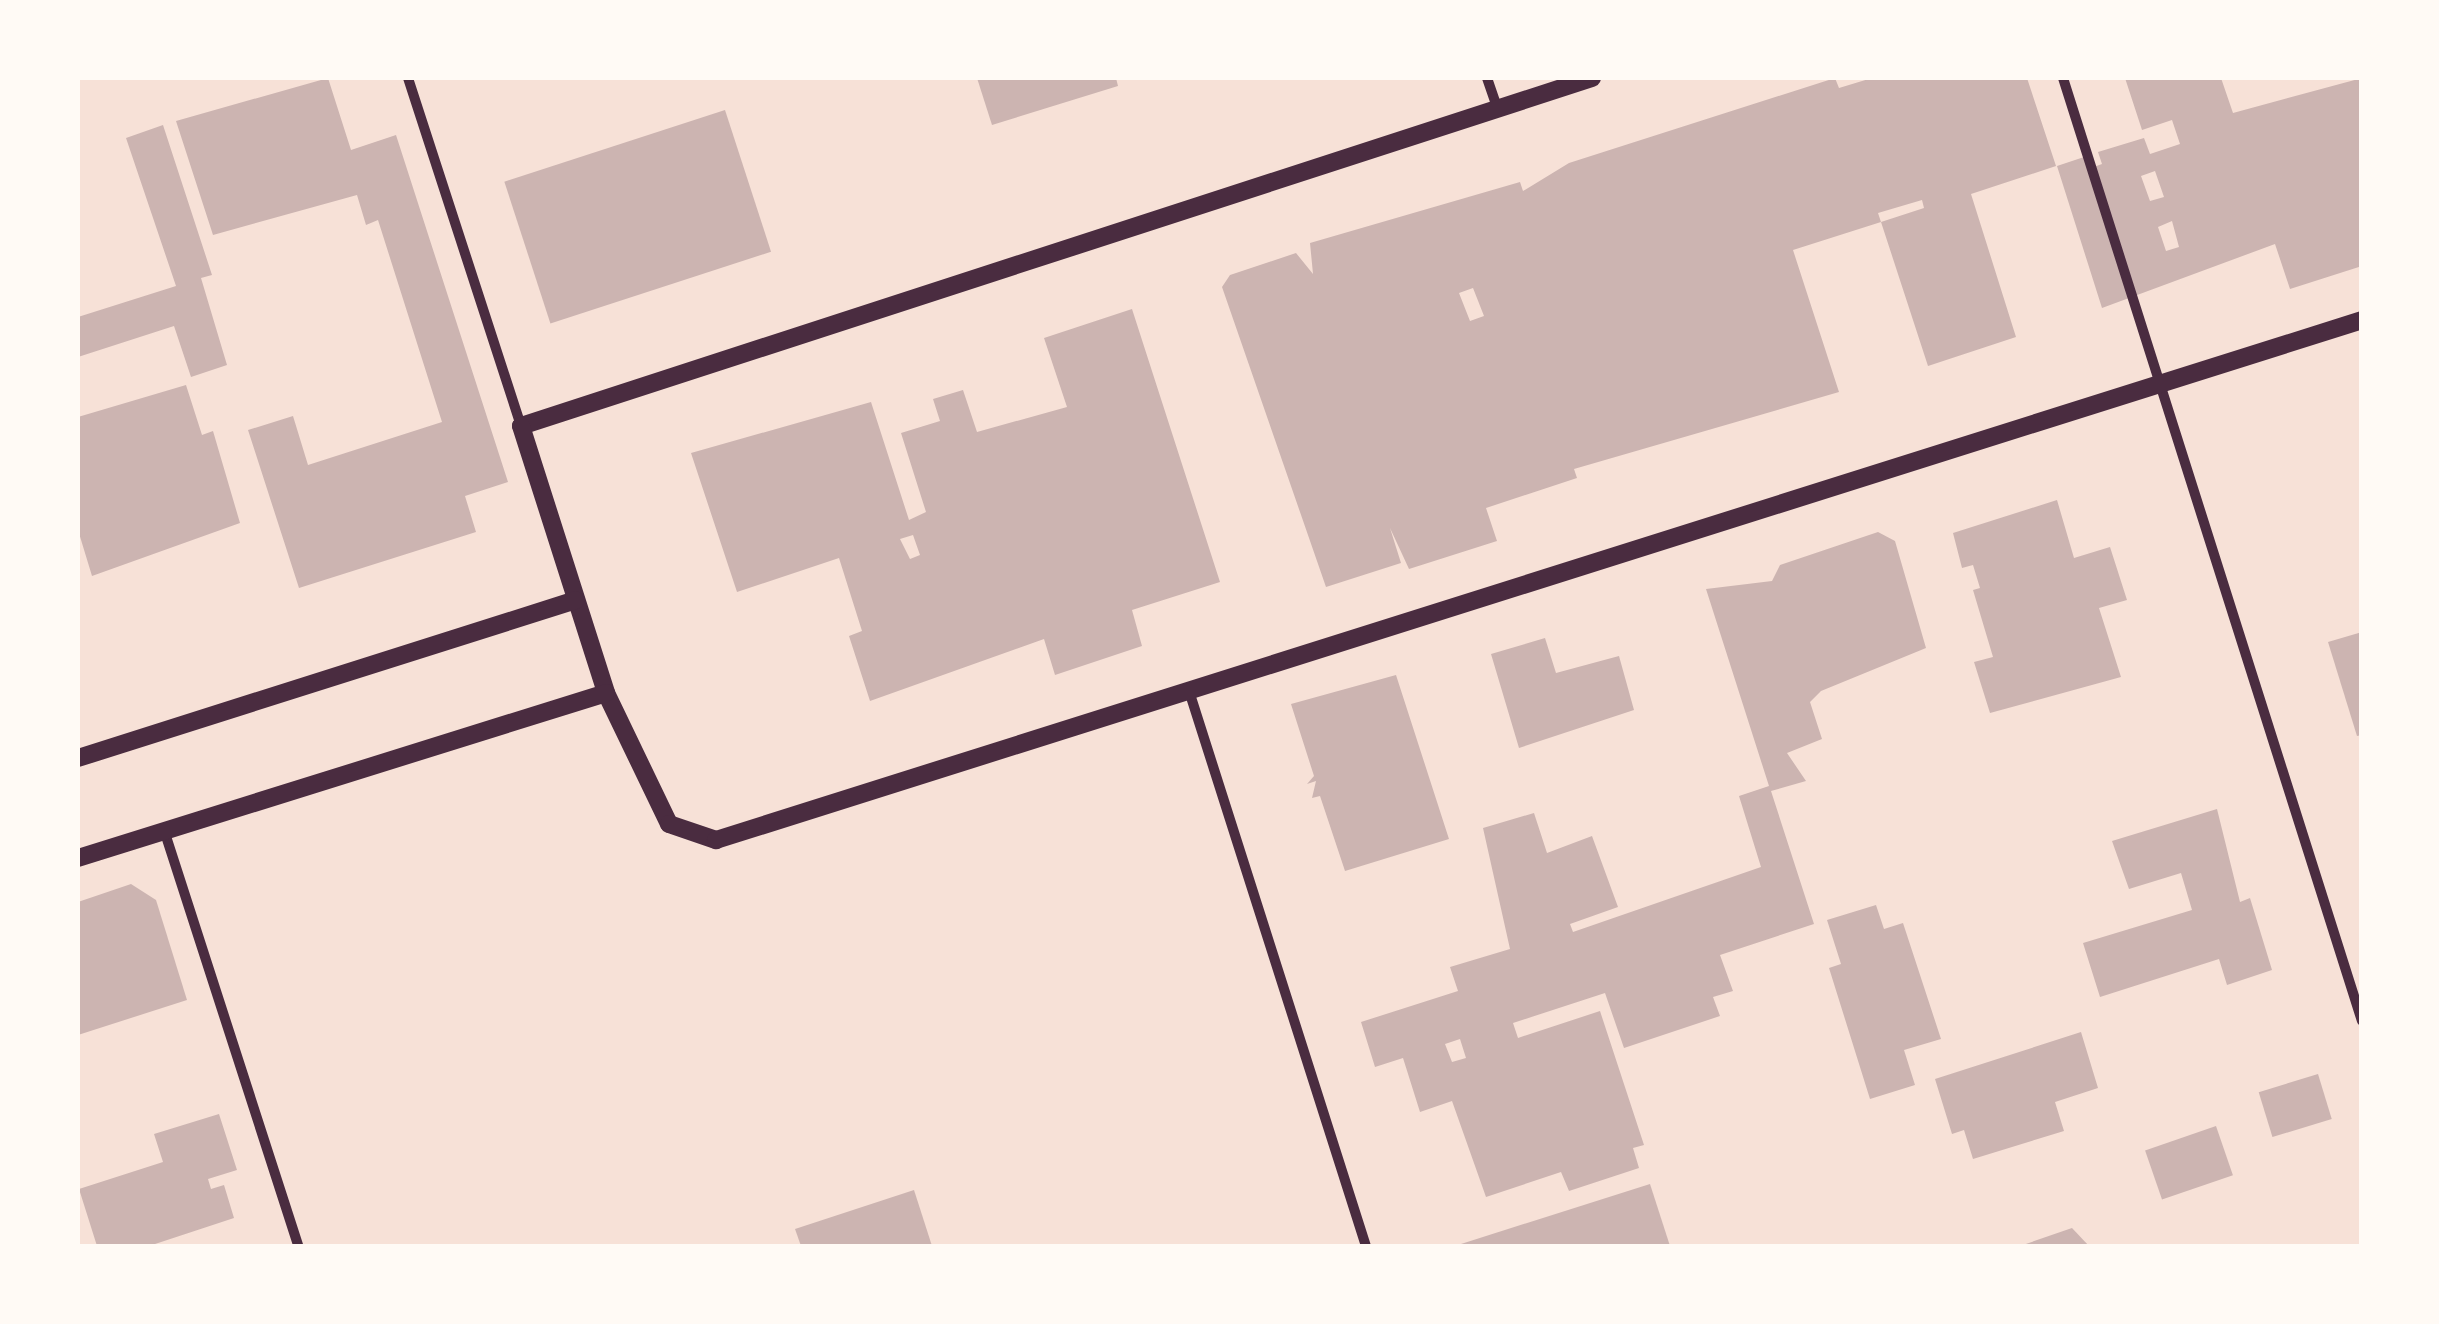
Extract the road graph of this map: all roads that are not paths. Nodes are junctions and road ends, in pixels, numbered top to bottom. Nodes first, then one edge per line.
1 (408, 78) edge
2 (1487, 78) edge
3 (1592, 78) edge
4 (2063, 78) edge
5 (1497, 107) junction
6 (2362, 320) edge
7 (2157, 387) junction
8 (521, 426) junction
9 (576, 600) junction
10 (606, 693) junction
11 (1190, 694) junction
12 (78, 758) edge
13 (164, 830) junction
14 (78, 858) edge
15 (2362, 1022) edge
16 (298, 1246) edge
17 (1366, 1246) edge

1 - 8 street
2 - 5 street
3 - 5 street
4 - 7 street
5 - 8 street
6 - 7 street
7 - 11 street
7 - 15 street
8 - 9 street
9 - 10 street
9 - 12 street
10 - 11 street
10 - 13 street
11 - 17 street
13 - 14 street
13 - 16 street

